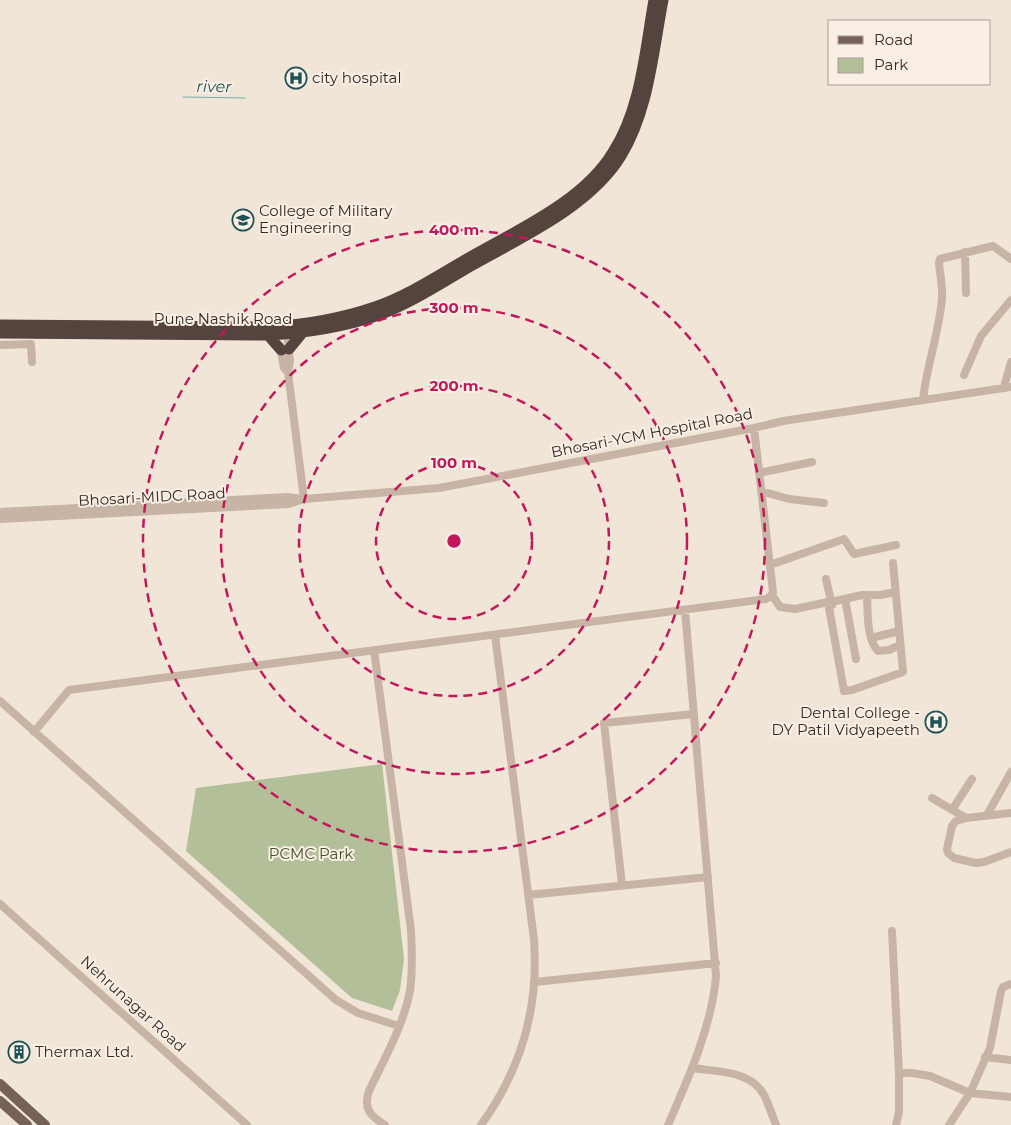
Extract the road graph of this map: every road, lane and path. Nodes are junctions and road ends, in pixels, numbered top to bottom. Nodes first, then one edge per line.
1 (654, 0) edge
2 (663, 0) edge
3 (965, 252) junction
4 (1011, 259) edge
5 (966, 293) dead end
6 (1011, 300) edge
7 (0, 325) edge
8 (280, 331) junction
9 (303, 332) junction
10 (0, 333) edge
11 (0, 345) edge
12 (285, 350) junction
13 (32, 362) dead end
14 (1011, 362) edge
15 (964, 375) dead end
16 (1007, 387) edge
17 (923, 399) junction
18 (754, 428) junction
19 (812, 462) dead end
20 (759, 473) junction
21 (761, 491) junction
22 (304, 499) junction
23 (824, 503) dead end
24 (0, 512) edge
25 (0, 519) edge
26 (896, 545) dead end
27 (893, 563) dead end
28 (770, 565) junction
29 (825, 580) dead end
30 (896, 592) junction
31 (772, 595) junction
32 (867, 595) junction
33 (845, 599) junction
34 (830, 602) junction
35 (684, 610) junction
36 (899, 632) junction
37 (495, 635) junction
38 (871, 638) junction
39 (900, 645) junction
40 (374, 650) junction
41 (856, 659) dead end
42 (0, 701) edge
43 (694, 714) junction
44 (34, 732) junction
45 (1011, 772) edge
46 (972, 779) dead end
47 (932, 798) dead end
48 (952, 810) junction
49 (1011, 813) edge
50 (987, 815) junction
51 (966, 818) junction
52 (1011, 852) edge
53 (708, 876) junction
54 (622, 885) junction
55 (528, 895) junction
56 (0, 904) edge
57 (892, 931) dead end
58 (716, 964) junction
59 (535, 982) junction
60 (1011, 984) edge
61 (399, 1026) junction
62 (985, 1057) junction
63 (1011, 1060) edge
64 (692, 1068) junction
65 (900, 1073) junction
66 (0, 1084) edge
67 (970, 1093) junction
68 (1011, 1097) edge
69 (0, 1101) edge
70 (27, 1125) edge
71 (45, 1125) edge
72 (247, 1125) edge
73 (385, 1125) edge
74 (481, 1125) edge
75 (668, 1125) edge
76 (776, 1125) edge
77 (896, 1125) edge
78 (949, 1125) edge

1 - 8 highway, Pune Nashik Road
2 - 9 highway, Pune Nashik Road
3 - 4 street
3 - 5 street
3 - 17 street
6 - 15 street
7 - 8 highway, Pune Nashik Road
8 - 9 highway, Pune Nashik Road
8 - 10 highway, Pune Nashik Road
8 - 12 highway
8 - 12 street
9 - 12 highway
11 - 13 street
12 - 22 street
14 - 16 street
16 - 17 street, Bhosari-YCM Hospital Road
17 - 18 street, Bhosari-YCM Hospital Road
18 - 20 street
18 - 22 street, Bhosari-YCM Hospital Road
19 - 20 street
20 - 21 street
21 - 23 street
21 - 28 street
22 - 24 street, Bhosari-MIDC Road
22 - 25 street, Bhosari-MIDC Road
26 - 28 street
27 - 30 street
28 - 31 street
29 - 34 street
30 - 32 street
30 - 36 street
31 - 34 street
31 - 35 street
32 - 33 street
32 - 38 street
33 - 34 street
33 - 41 street
34 - 39 street
35 - 37 street
35 - 43 street
36 - 38 street
36 - 39 street
37 - 40 street
37 - 55 street
38 - 39 street
40 - 44 street
40 - 61 street
42 - 44 street
43 - 53 street
43 - 54 street
44 - 61 street
45 - 50 street
46 - 48 street
47 - 48 street
48 - 51 street
49 - 50 street
50 - 51 street
51 - 52 street
53 - 54 street
53 - 58 street
54 - 55 street
55 - 59 street
56 - 72 street, Nehrunagar Road
57 - 65 street
58 - 59 street
58 - 64 street
59 - 74 street
60 - 62 street
61 - 73 street
62 - 63 street
62 - 67 street
64 - 75 street
64 - 76 street
65 - 67 street
65 - 77 street
66 - 71 main road
67 - 68 street
67 - 78 street
69 - 70 main road

